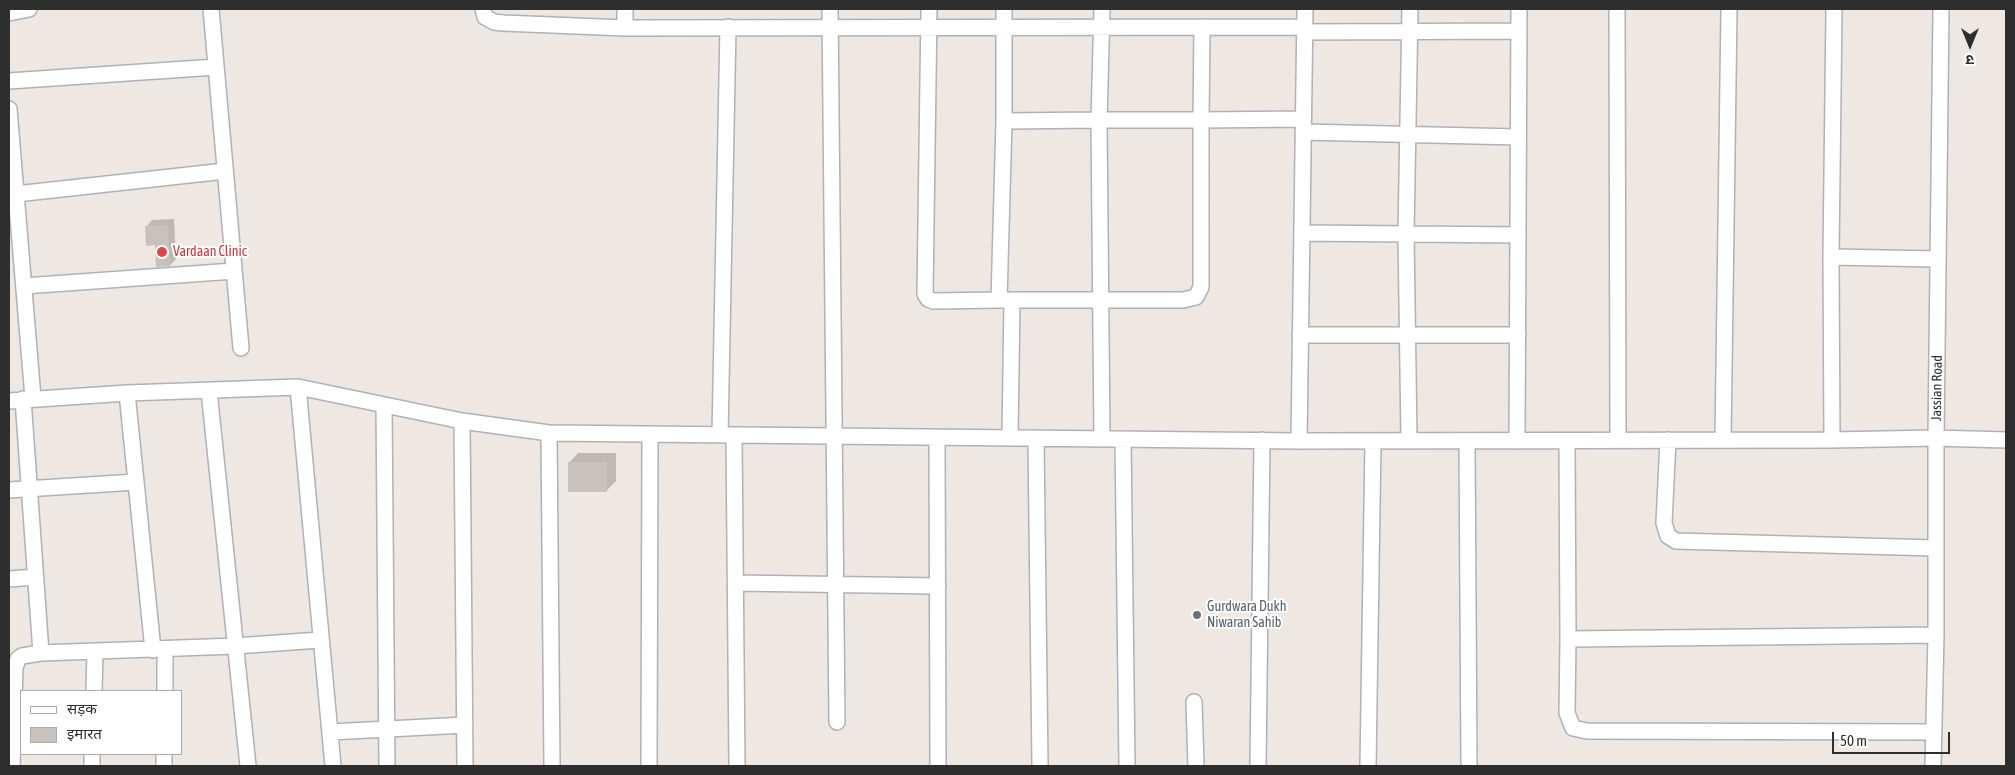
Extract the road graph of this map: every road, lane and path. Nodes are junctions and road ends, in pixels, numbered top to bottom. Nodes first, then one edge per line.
1 (29, 9) edge
2 (211, 9) edge
3 (483, 9) edge
4 (626, 9) edge
5 (830, 9) edge
6 (929, 9) edge
7 (1004, 9) edge
8 (1102, 9) edge
9 (1304, 9) edge
10 (1410, 9) edge
11 (1519, 9) edge
12 (1617, 9) edge
13 (1729, 9) edge
14 (1834, 9) edge
15 (1941, 9) edge
16 (9, 14) edge
17 (728, 27) junction
18 (1102, 27) junction
19 (1202, 27) junction
20 (625, 28) junction
21 (829, 28) junction
22 (929, 28) junction
23 (1004, 28) junction
24 (1304, 30) junction
25 (1519, 31) junction
26 (1409, 32) junction
27 (216, 67) junction
28 (9, 81) edge
29 (9, 108) edge
30 (1099, 120) junction
31 (1201, 120) junction
32 (1004, 121) junction
33 (1303, 125) junction
34 (1408, 134) junction
35 (1518, 137) junction
36 (11, 168) edge
37 (225, 171) junction
38 (16, 194) junction
39 (1302, 232) junction
40 (1406, 234) junction
41 (1518, 235) junction
42 (1831, 257) junction
43 (1938, 259) junction
44 (234, 271) junction
45 (24, 286) junction
46 (1005, 300) junction
47 (1099, 300) junction
48 (1409, 334) junction
49 (1518, 334) junction
50 (1300, 335) junction
51 (241, 348) dead end
52 (298, 387) junction
53 (209, 391) junction
54 (127, 393) junction
55 (22, 400) edge
56 (384, 405) junction
57 (462, 421) junction
58 (549, 433) junction
59 (650, 434) junction
60 (727, 435) junction
61 (833, 437) junction
62 (938, 438) junction
63 (1010, 438) junction
64 (1936, 438) junction
65 (1036, 439) junction
66 (1102, 439) junction
67 (1123, 439) junction
68 (1618, 439) junction
69 (1262, 440) junction
70 (1409, 440) junction
71 (1668, 440) junction
72 (1723, 440) junction
73 (1832, 440) junction
74 (2006, 440) edge
75 (1299, 441) junction
76 (1373, 441) junction
77 (1467, 441) junction
78 (1517, 441) junction
79 (1566, 441) junction
80 (136, 482) junction
81 (29, 488) junction
82 (9, 490) edge
83 (1936, 548) junction
84 (35, 577) junction
85 (9, 579) edge
86 (736, 583) junction
87 (835, 585) junction
88 (938, 586) junction
89 (1936, 634) junction
90 (1568, 639) junction
91 (320, 640) junction
92 (235, 646) junction
93 (159, 649) junction
94 (96, 652) junction
95 (41, 653) junction
96 (94, 690) edge
97 (165, 690) edge
98 (1194, 702) dead end
99 (837, 722) dead end
100 (465, 724) junction
101 (386, 729) junction
102 (330, 732) junction
103 (1933, 732) junction
104 (12, 766) edge
105 (248, 766) edge
106 (333, 766) edge
107 (387, 766) edge
108 (465, 766) edge
109 (552, 766) edge
110 (649, 766) edge
111 (737, 766) edge
112 (938, 766) edge
113 (1040, 766) edge
114 (1127, 766) edge
115 (1196, 766) edge
116 (1258, 766) edge
117 (1368, 766) edge
118 (1469, 766) edge
119 (1933, 766) edge

1 - 16 street
2 - 27 street
3 - 20 street
4 - 20 street
5 - 21 street
6 - 22 street
7 - 23 street
8 - 18 street
9 - 24 street
10 - 26 street
11 - 25 street
12 - 68 street
13 - 72 street
14 - 42 street
15 - 43 street, Jassian Road
17 - 20 street
17 - 21 street
17 - 60 street
18 - 19 street
18 - 23 street
18 - 30 street
19 - 24 street
19 - 31 street
21 - 22 street
21 - 61 street
22 - 23 street
22 - 46 street
23 - 32 street
24 - 26 street
24 - 33 street
25 - 26 street
25 - 35 street
26 - 34 street
27 - 28 street
27 - 37 street
29 - 36 street
30 - 31 street
30 - 32 street
30 - 47 street
31 - 33 street
31 - 47 street
32 - 46 street
33 - 34 street
33 - 39 street
34 - 35 street
34 - 40 street
35 - 41 street
36 - 38 street
37 - 38 street
37 - 44 street
38 - 45 street
39 - 40 street
39 - 50 street
40 - 41 street
40 - 48 street
41 - 49 street
42 - 43 street
42 - 73 street
43 - 64 street, Jassian Road
44 - 45 street
44 - 51 street
45 - 55 street
46 - 47 street
46 - 63 street
47 - 66 street
48 - 49 street
48 - 50 street
48 - 70 street
49 - 78 street
50 - 75 street
52 - 53 street
52 - 56 street
52 - 91 street
53 - 54 street
53 - 92 street
54 - 55 street
54 - 80 street
55 - 81 street
56 - 57 street
56 - 101 street
57 - 58 street
57 - 100 street
58 - 59 street
58 - 109 street
59 - 60 street
59 - 110 street
60 - 61 street
60 - 86 street
61 - 62 street
61 - 87 street
62 - 63 street
62 - 88 street
63 - 65 street
64 - 73 street
64 - 74 street
64 - 83 street, Jassian Road
65 - 66 street
65 - 113 street
66 - 67 street
67 - 69 street
67 - 114 street
68 - 71 street
68 - 79 street
69 - 75 street
69 - 116 street
70 - 76 street
70 - 77 street
71 - 72 street
71 - 83 street
72 - 73 street
75 - 76 street
76 - 117 street
77 - 78 street
77 - 118 street
78 - 79 street
79 - 90 street
80 - 81 street
80 - 93 street
81 - 82 street
81 - 84 street
83 - 89 street, Jassian Road
84 - 85 street
84 - 95 street
86 - 87 street
86 - 111 street
87 - 88 street
87 - 99 street
88 - 112 street
89 - 90 street
89 - 103 street, Jassian Road
90 - 103 street
91 - 92 street
91 - 102 street
92 - 93 street
92 - 105 street
93 - 94 street
93 - 97 street
94 - 95 street
94 - 96 street
95 - 104 street
98 - 115 street
100 - 101 street
100 - 108 street
101 - 102 street
101 - 107 street
102 - 106 street
103 - 119 street, Jassian Road

